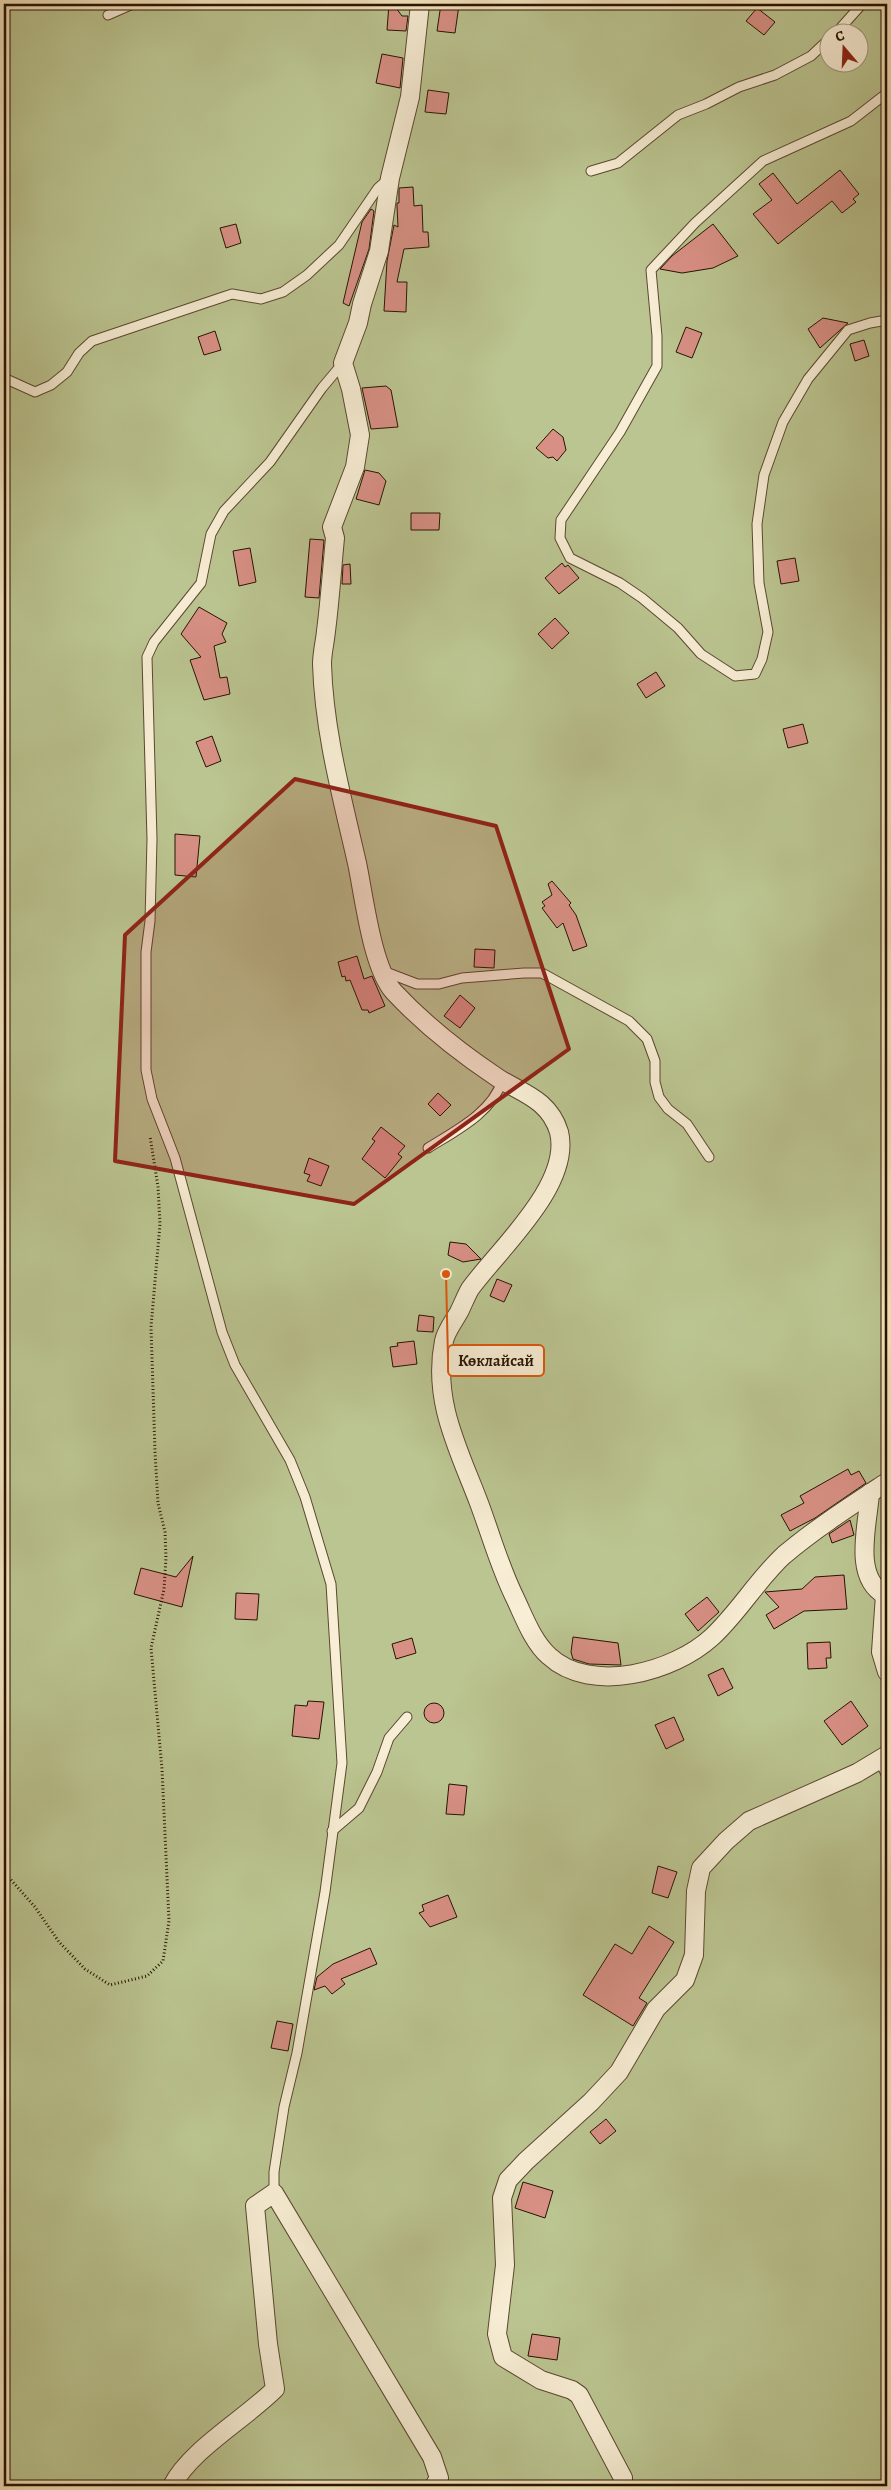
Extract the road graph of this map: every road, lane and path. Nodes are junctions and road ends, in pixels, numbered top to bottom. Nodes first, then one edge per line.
1 (133, 4) edge
2 (420, 4) edge
3 (862, 4) edge
4 (108, 15) dead end
5 (846, 22) edge
6 (818, 49) edge
7 (887, 93) edge
8 (591, 170) dead end
9 (390, 178) junction
10 (887, 320) edge
11 (343, 363) junction
12 (4, 378) edge
13 (383, 970) junction
14 (502, 1081) junction
15 (149, 1129) dead end
16 (428, 1148) dead end
17 (709, 1157) dead end
18 (887, 1482) edge
19 (870, 1493) junction
20 (886, 1594) edge
21 (887, 1672) edge
22 (407, 1717) dead end
23 (883, 1758) edge
24 (887, 1776) edge
25 (332, 1831) junction
26 (4, 1872) edge
27 (274, 2193) junction
28 (172, 2486) edge
29 (434, 2486) edge
30 (623, 2486) edge

1 - 4 lane
2 - 9 street
3 - 5 lane
6 - 8 lane
7 - 10 lane
9 - 11 street
9 - 12 lane
11 - 13 street
11 - 25 lane
13 - 14 street
13 - 17 lane
14 - 16 lane
14 - 19 street
15 - 26 path
18 - 19 street
19 - 20 street
20 - 21 street
22 - 25 lane
23 - 24 lane
23 - 30 street
25 - 27 lane
27 - 28 street
27 - 29 street

